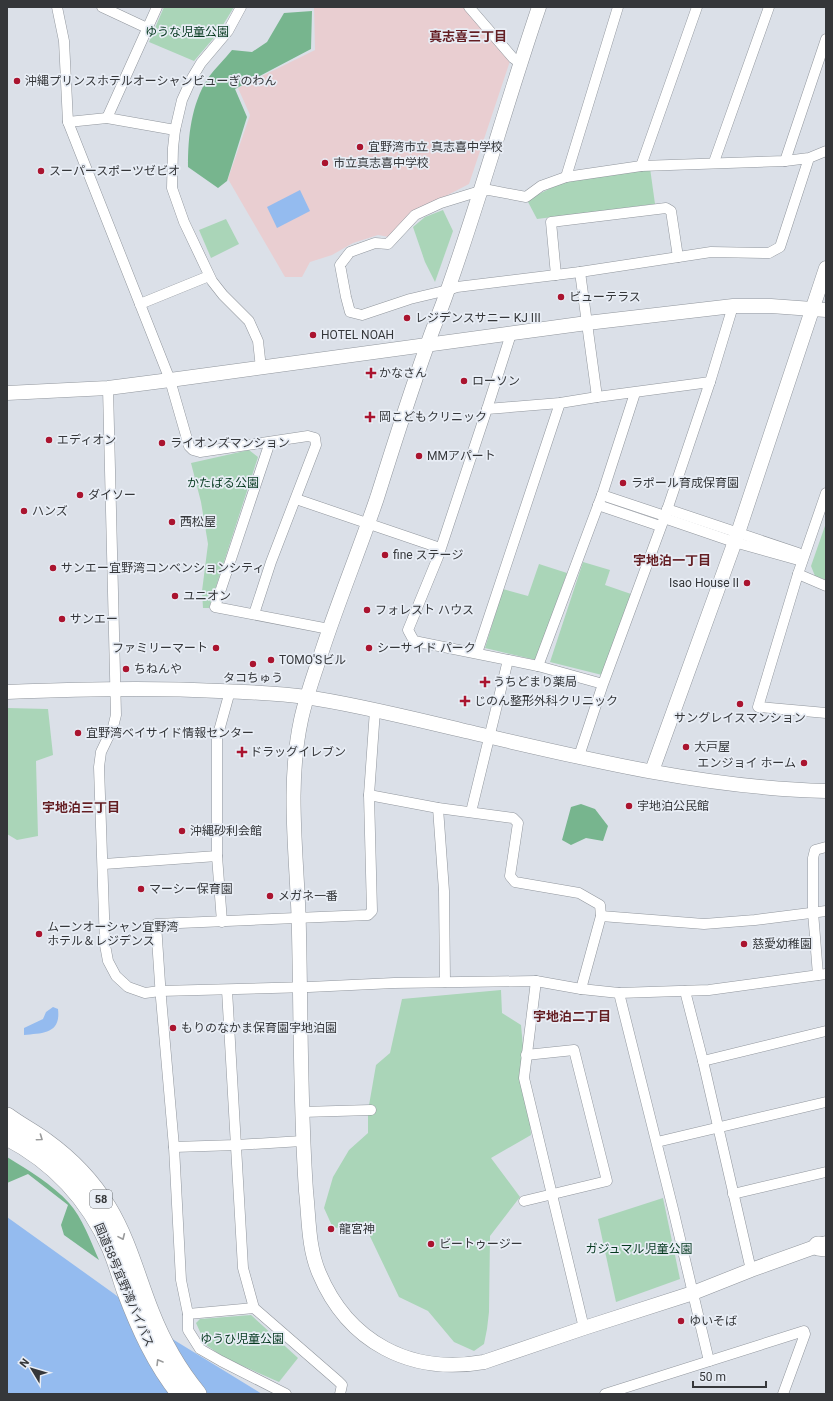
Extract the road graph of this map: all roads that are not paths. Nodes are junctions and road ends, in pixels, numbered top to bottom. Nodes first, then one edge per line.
1 (57, 7) edge
2 (102, 7) edge
3 (157, 7) edge
4 (241, 7) edge
5 (469, 7) edge
6 (539, 7) edge
7 (618, 7) edge
8 (697, 7) edge
9 (769, 7) edge
10 (147, 28) junction
11 (826, 38) edge
12 (520, 63) junction
13 (107, 118) junction
14 (68, 122) junction
15 (175, 130) junction
16 (826, 151) edge
17 (809, 158) junction
18 (785, 161) junction
19 (714, 162) junction
20 (641, 166) junction
21 (566, 177) junction
22 (480, 191) junction
23 (678, 257) junction
24 (826, 268) edge
25 (580, 272) junction
26 (556, 275) junction
27 (209, 276) junction
28 (448, 290) junction
29 (140, 304) junction
30 (733, 306) junction
31 (819, 309) edge
32 (587, 323) junction
33 (511, 334) junction
34 (427, 345) junction
35 (261, 368) junction
36 (170, 380) junction
37 (710, 382) junction
38 (108, 388) junction
39 (7, 393) edge
40 (635, 393) junction
41 (597, 396) junction
42 (560, 403) junction
43 (487, 409) junction
44 (270, 442) junction
45 (826, 493) edge
46 (602, 495) junction
47 (296, 499) junction
48 (598, 505) junction
49 (664, 517) junction
50 (368, 524) junction
51 (736, 537) junction
52 (440, 548) junction
53 (803, 558) junction
54 (798, 574) junction
55 (826, 586) edge
56 (254, 614) junction
57 (329, 629) junction
58 (477, 653) junction
59 (508, 660) junction
60 (538, 666) junction
61 (603, 684) junction
62 (114, 688) junction
63 (230, 691) junction
64 (7, 692) edge
65 (307, 697) junction
66 (375, 710) junction
67 (826, 713) edge
68 (489, 736) junction
69 (580, 756) junction
70 (652, 771) junction
71 (826, 791) edge
72 (369, 795) junction
73 (438, 808) junction
74 (471, 812) junction
75 (826, 847) edge
76 (217, 856) junction
77 (104, 864) junction
78 (826, 911) edge
79 (813, 912) junction
80 (601, 916) junction
81 (299, 918) junction
82 (222, 922) junction
83 (822, 974) edge
84 (536, 981) junction
85 (445, 982) junction
86 (300, 988) junction
87 (581, 989) junction
88 (227, 990) junction
89 (160, 991) junction
90 (685, 991) junction
91 (619, 993) junction
92 (826, 1031) edge
93 (526, 1055) junction
94 (703, 1061) junction
95 (826, 1102) edge
96 (371, 1110) dead end
97 (302, 1112) junction
98 (7, 1117) edge
99 (719, 1127) junction
100 (7, 1136) edge
101 (302, 1141) junction
102 (657, 1142) junction
103 (236, 1145) junction
104 (174, 1147) junction
105 (826, 1172) edge
106 (733, 1194) junction
107 (551, 1195) junction
108 (524, 1202) dead end
109 (823, 1245) edge
110 (751, 1270) junction
111 (693, 1293) junction
112 (254, 1308) junction
113 (188, 1314) junction
114 (584, 1328) junction
115 (709, 1361) junction
116 (632, 1390) edge
117 (181, 1394) edge
118 (197, 1394) edge
119 (286, 1394) edge
120 (340, 1394) edge
121 (605, 1394) edge
122 (783, 1394) edge

1 - 14 street
2 - 10 street
3 - 10 street
4 - 15 street
5 - 12 street
6 - 12 street
7 - 21 street
8 - 20 street
9 - 19 street
10 - 13 street
11 - 18 street
12 - 22 street
13 - 14 street
13 - 15 street
14 - 29 street
15 - 27 street
16 - 17 street
17 - 18 street
17 - 23 street
18 - 19 street
19 - 20 street
20 - 21 street
21 - 22 street
22 - 28 street
22 - 28 street
23 - 25 street
23 - 26 street
24 - 31 street
25 - 26 street
25 - 32 street
26 - 28 street
27 - 29 street
27 - 35 street
28 - 34 street
29 - 36 street
30 - 31 street
30 - 32 street
30 - 37 street
31 - 51 street
32 - 33 street
32 - 41 street
33 - 34 street
33 - 43 street
34 - 35 street
34 - 50 street
35 - 36 street
36 - 38 street
36 - 44 street
37 - 40 street
37 - 49 street
38 - 39 street
38 - 62 street
40 - 41 street
40 - 46 street
41 - 42 street
42 - 43 street
42 - 58 street
43 - 52 street
44 - 47 street
44 - 56 street
45 - 53 street
46 - 48 street
46 - 49 street
47 - 50 street
47 - 56 street
48 - 49 street
48 - 60 street
49 - 51 street
49 - 61 street
50 - 52 street
50 - 57 street
51 - 53 street
51 - 70 street
52 - 58 street
53 - 54 street
54 - 55 street
54 - 67 street
56 - 57 street
57 - 65 street
58 - 59 street
59 - 60 street
59 - 68 street
60 - 61 street
61 - 69 street
62 - 63 street
62 - 64 street
62 - 77 street
63 - 65 street
63 - 76 street
65 - 66 street
65 - 81 street
66 - 68 street
66 - 72 street
68 - 69 street
68 - 74 street
69 - 70 street
70 - 71 street
72 - 73 street
72 - 81 street
73 - 74 street
73 - 85 street
74 - 80 street
75 - 79 street
76 - 77 street
76 - 82 street
77 - 89 street
78 - 79 street
79 - 80 street
79 - 83 street
80 - 87 street
81 - 82 street
81 - 86 street
82 - 89 street
83 - 90 street
84 - 85 street
84 - 87 street
84 - 93 street
85 - 86 street
86 - 88 street
86 - 97 street
87 - 91 street
88 - 89 street
88 - 103 street
89 - 104 street
90 - 91 street
90 - 94 street
91 - 102 street
92 - 94 street
93 - 107 street
93 - 107 street
94 - 99 street
95 - 99 street
96 - 97 street
97 - 101 street
98 -> 118 highway, 国道58号宜野湾バイパス / 58
99 - 102 street
99 - 106 street
117 -> 100 highway, 国道58号宜野湾バイパス / 58
101 - 103 street
101 - 114 street
102 - 111 street
103 - 104 street
103 - 112 street
104 - 113 street
105 - 106 street
106 - 110 street
107 - 108 street
107 - 114 street
109 - 110 street
110 - 111 street
111 - 114 street
111 - 115 street
112 - 113 street
112 - 120 street
113 - 119 street
115 - 116 street
115 - 122 street
116 - 121 street

